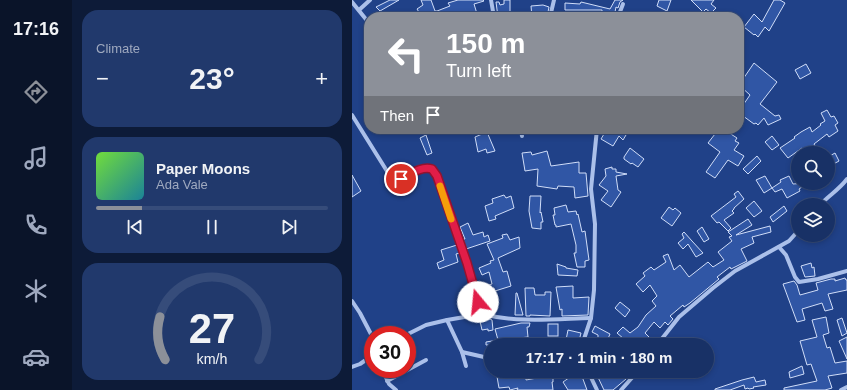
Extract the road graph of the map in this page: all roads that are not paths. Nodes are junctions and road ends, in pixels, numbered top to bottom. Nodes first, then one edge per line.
1 (370, 0) edge
2 (491, 0) edge
3 (554, 0) edge
4 (352, 2) edge
5 (623, 4) dead end
6 (359, 10) junction
7 (493, 12) edge
8 (551, 12) edge
9 (620, 12) edge
10 (364, 16) edge
11 (352, 114) edge
12 (364, 134) edge
13 (364, 134) edge
14 (596, 134) edge
15 (847, 179) edge
16 (826, 198) edge
17 (791, 239) edge
18 (779, 247) junction
19 (847, 271) edge
20 (352, 301) edge
21 (482, 314) junction
22 (591, 318) junction
23 (448, 320) junction
24 (367, 326) edge
25 (416, 330) edge
26 (584, 338) edge
27 (662, 338) edge
28 (462, 352) junction
29 (484, 357) edge
30 (426, 360) dead end
31 (364, 361) edge
32 (466, 366) dead end
33 (352, 367) edge
34 (386, 378) edge
35 (591, 378) edge
36 (632, 378) edge
37 (387, 381) junction
38 (847, 386) edge
39 (396, 390) edge
40 (597, 390) edge
41 (621, 390) edge
42 (841, 390) edge

1 - 6 street
2 - 7 street
3 - 8 street
4 - 6 street
5 - 9 street
6 - 10 street
11 - 12 street
13 - 21 street
14 - 22 street
15 - 16 street
17 - 18 street
18 - 19 street
18 - 27 street
20 - 24 street
21 - 22 street
21 - 23 street
22 - 26 street
23 - 25 street
23 - 28 street
28 - 29 street
28 - 32 street
30 - 37 street
31 - 33 street
34 - 37 street
35 - 40 street
36 - 41 street
37 - 39 street
38 - 42 street

